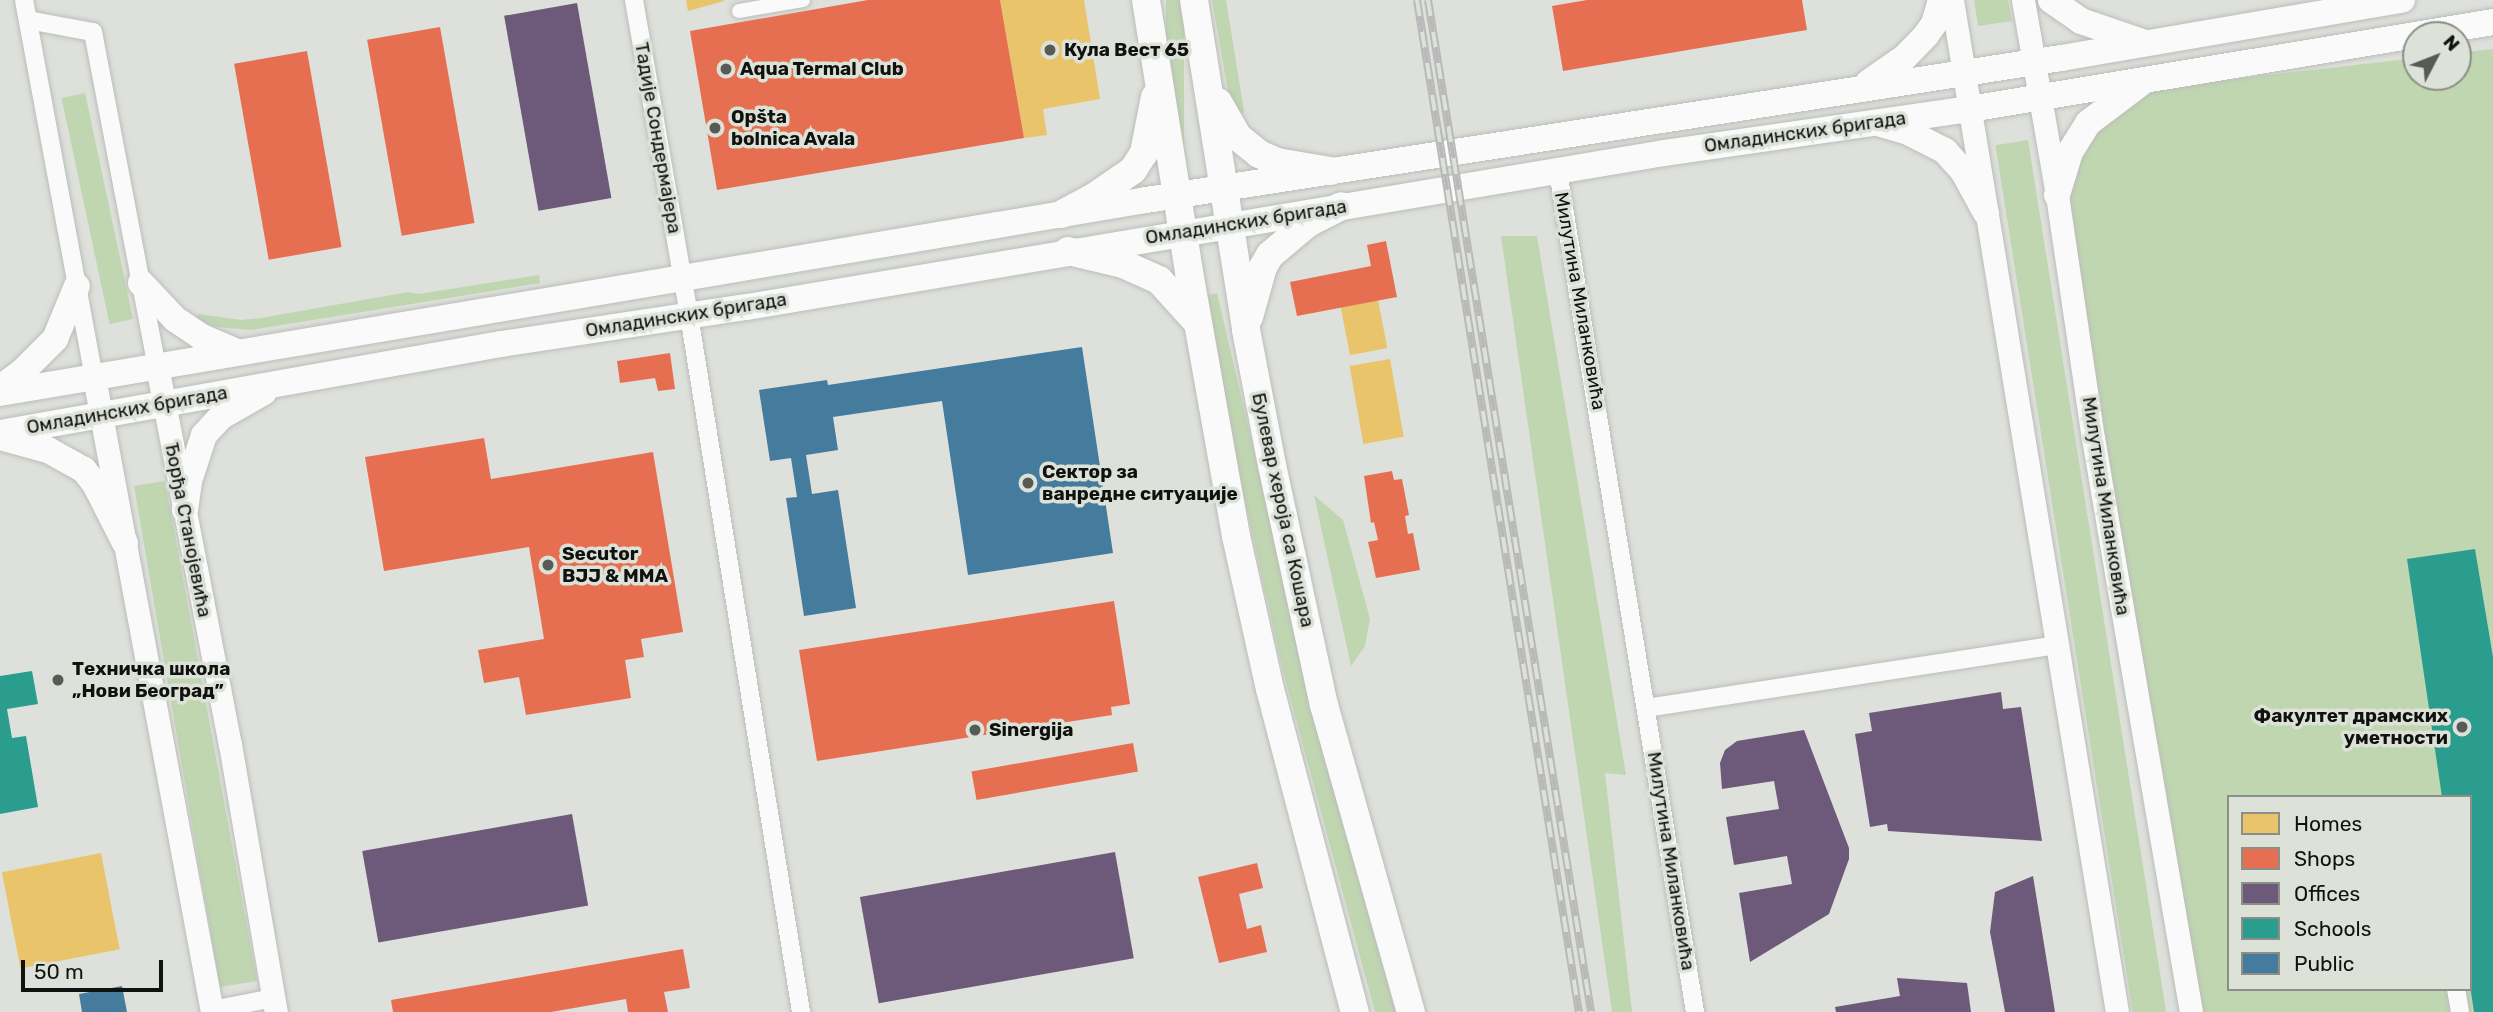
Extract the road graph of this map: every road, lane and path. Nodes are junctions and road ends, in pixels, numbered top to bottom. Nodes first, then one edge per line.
1 (24, 0) edge
2 (634, 0) edge
3 (803, 0) edge
4 (1146, 0) edge
5 (1194, 0) edge
6 (1941, 0) edge
7 (1952, 0) edge
8 (2023, 0) edge
9 (2052, 0) edge
10 (2402, 0) edge
11 (739, 11) dead end
12 (28, 20) junction
13 (2493, 22) edge
14 (2144, 43) junction
15 (2033, 61) junction
16 (1963, 72) junction
17 (1158, 74) junction
18 (2149, 77) junction
19 (1207, 78) junction
20 (1863, 86) junction
21 (2040, 97) junction
22 (1970, 109) junction
23 (1872, 122) junction
24 (1330, 171) junction
25 (1558, 171) junction
26 (1225, 189) junction
27 (2057, 194) junction
28 (1177, 195) junction
29 (1341, 206) junction
30 (1986, 213) junction
31 (1062, 214) junction
32 (1230, 226) junction
33 (1182, 234) junction
34 (1068, 251) junction
35 (682, 276) junction
36 (141, 283) junction
37 (77, 286) junction
38 (689, 315) junction
39 (1198, 324) junction
40 (1246, 330) junction
41 (237, 352) junction
42 (157, 366) junction
43 (94, 377) junction
44 (288, 381) junction
45 (0, 388) edge
46 (0, 393) edge
47 (164, 403) junction
48 (101, 415) junction
49 (0, 435) edge
50 (185, 510) junction
51 (125, 543) junction
52 (2057, 645) junction
53 (1646, 708) junction
54 (2456, 991) edge
55 (275, 1005) edge
56 (212, 1011) edge
57 (801, 1012) edge
58 (1355, 1012) edge
59 (1411, 1012) edge
60 (1695, 1012) edge
61 (2117, 1012) edge
62 (2191, 1012) edge
63 (2460, 1012) edge

1 - 12 street
2 - 35 street, Тадије Сондермајера
3 - 11 street
4 - 17 main road
5 - 19 main road, Булевар хероја са Кошара
6 - 20 main road
7 - 16 street
8 - 15 street, Милутина Миланковића
9 - 14 main road
10 - 14 main road, Омладинских бригада
12 - 36 street, Ђорђа Станојевића
12 - 37 street
13 - 18 main road, Омладинских бригада
14 - 15 main road, Омладинских бригада
15 - 16 main road, Омладинских бригада
15 - 21 street, Милутина Миланковића
16 - 20 main road, Омладинских бригада
16 - 22 street
17 - 28 main road
17 - 31 main road
18 - 21 main road, Омладинских бригада
18 - 27 main road
19 - 24 main road
19 - 26 main road, Булевар хероја са Кошара
20 - 24 main road, Омладинских бригада
21 - 22 main road, Омладинских бригада
21 - 27 street, Милутина Миланковића
22 - 23 main road, Омладинских бригада
22 - 30 street
23 - 25 main road, Омладинских бригада
23 - 30 main road
24 - 26 main road, Омладинских бригада
25 - 29 main road, Омладинских бригада
25 - 53 street, Милутина Миланковића
26 - 28 main road, Омладинских бригада
26 - 32 main road, Булевар хероја са Кошара
27 - 62 street, Милутина Миланковића
28 - 31 main road, Омладинских бригада
28 - 33 main road
29 - 32 main road, Омладинских бригада
29 - 40 main road
30 - 52 street
31 - 35 main road, Омладинских бригада
32 - 33 main road, Омладинских бригада
32 - 40 main road, Булевар хероја са Кошара
33 - 34 main road, Омладинских бригада
33 - 39 main road
34 - 38 main road, Омладинских бригада
34 - 39 main road
35 - 38 street, Тадије Сондермајера
35 - 41 main road, Омладинских бригада
36 - 41 main road
36 - 42 street, Ђорђа Станојевића
37 - 43 street
37 - 45 main road
38 - 44 main road, Омладинских бригада
38 - 57 street, Тадије Сондермајера
39 - 58 main road
40 - 59 main road, Булевар хероја са Кошара
41 - 42 main road, Омладинских бригада
42 - 43 main road, Омладинских бригада
42 - 47 street, Ђорђа Станојевића
43 - 46 main road, Омладинских бригада
43 - 48 street
44 - 47 main road, Омладинских бригада
44 - 50 main road
47 - 48 main road, Омладинских бригада
47 - 50 street, Ђорђа Станојевића
48 - 49 main road, Омладинских бригада
48 - 51 street
49 - 51 main road
50 - 55 street, Ђорђа Станојевића
51 - 56 street
52 - 53 street
52 - 61 street
53 - 60 street, Милутина Миланковића
54 - 63 street
55 - 56 street

